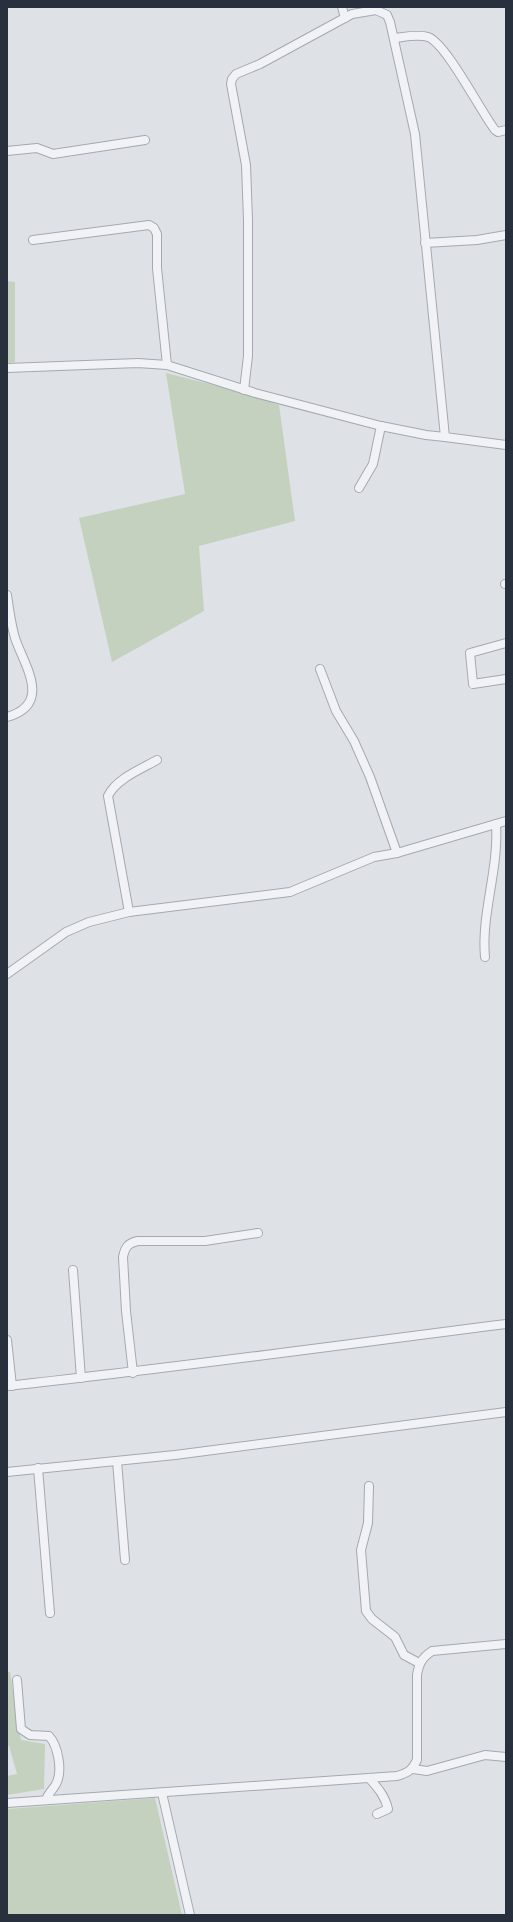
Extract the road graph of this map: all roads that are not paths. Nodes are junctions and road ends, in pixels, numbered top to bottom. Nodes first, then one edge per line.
1 (342, 7) edge
2 (345, 18) junction
3 (394, 38) junction
4 (506, 130) edge
5 (145, 140) dead end
6 (7, 151) edge
7 (506, 235) edge
8 (33, 240) dead end
9 (425, 243) junction
10 (167, 365) junction
11 (7, 368) edge
12 (244, 390) junction
13 (381, 426) junction
14 (445, 437) junction
15 (506, 445) edge
16 (359, 488) dead end
17 (7, 595) edge
18 (506, 643) edge
19 (320, 669) dead end
20 (506, 679) edge
21 (7, 717) edge
22 (157, 760) dead end
23 (506, 822) edge
24 (496, 824) junction
25 (397, 852) junction
26 (129, 912) junction
27 (485, 957) dead end
28 (7, 974) edge
29 (258, 1233) dead end
30 (73, 1270) dead end
31 (506, 1324) edge
32 (7, 1340) edge
33 (133, 1373) junction
34 (81, 1378) junction
35 (10, 1386) edge
36 (506, 1412) edge
37 (117, 1461) junction
38 (38, 1468) junction
39 (7, 1472) edge
40 (370, 1486) dead end
41 (125, 1560) dead end
42 (50, 1613) dead end
43 (506, 1644) edge
44 (419, 1663) junction
45 (17, 1680) dead end
46 (506, 1756) edge
47 (413, 1769) junction
48 (369, 1778) junction
49 (162, 1793) junction
50 (46, 1800) junction
51 (7, 1803) edge
52 (377, 1814) dead end
53 (190, 1915) edge

1 - 2 street
2 - 3 street
2 - 12 street
3 - 4 street
3 - 9 street
5 - 6 street
7 - 9 street
8 - 10 street
9 - 14 street
10 - 11 street
10 - 12 street
12 - 13 street
13 - 14 street
13 - 16 street
14 - 15 street
17 - 21 street
18 - 20 street
19 - 25 street
22 - 26 street
23 - 24 street
24 - 25 street
24 - 27 street
25 - 26 street
26 - 28 street
29 - 33 street
30 - 34 street
31 - 33 street
32 - 35 street
33 - 34 street
34 - 35 street
36 - 37 street
37 - 38 street
37 - 41 street
38 - 39 street
38 - 42 street
40 - 44 street
43 - 44 street
44 - 47 street
45 - 50 street
46 - 47 street
47 - 48 street
48 - 49 street
48 - 52 street
49 - 50 street
49 - 53 street
50 - 51 street

